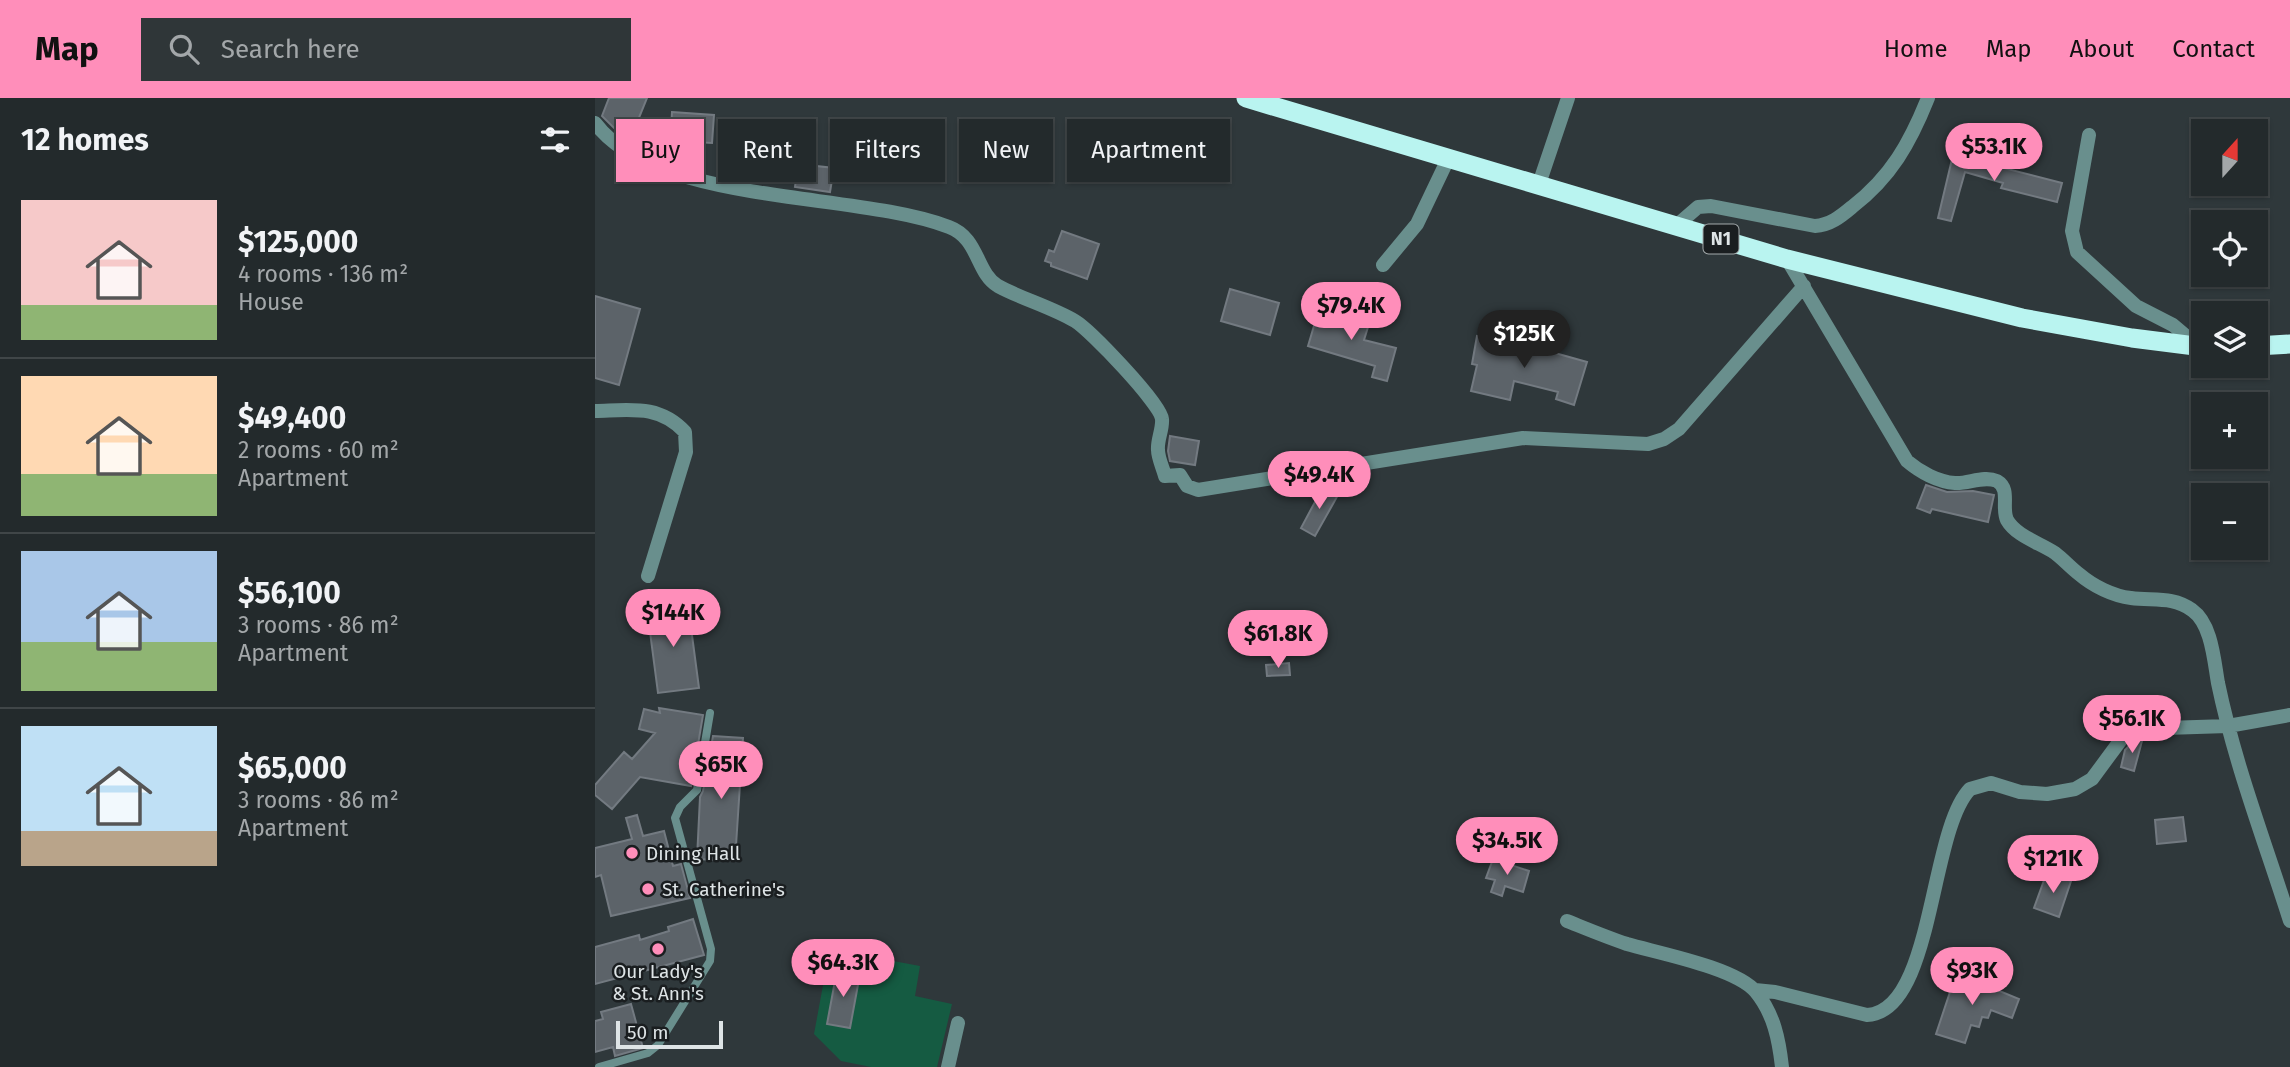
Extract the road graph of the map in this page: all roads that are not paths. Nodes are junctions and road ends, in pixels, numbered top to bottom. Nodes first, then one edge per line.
1 (1245, 98) edge
2 (1568, 98) edge
3 (1928, 98) edge
4 (595, 123) edge
5 (2088, 135) dead end
6 (1448, 159) junction
7 (1539, 184) junction
8 (1676, 226) junction
9 (1787, 259) junction
10 (1383, 265) dead end
11 (1804, 286) junction
12 (2191, 340) edge
13 (2290, 344) edge
14 (2191, 345) edge
15 (2268, 345) edge
16 (595, 411) edge
17 (648, 576) dead end
18 (710, 713) dead end
19 (2290, 715) edge
20 (2228, 726) junction
21 (1567, 921) dead end
22 (2290, 921) edge
23 (1755, 990) junction
24 (958, 1023) dead end
25 (599, 1067) edge
26 (948, 1067) edge
27 (1782, 1067) edge

1 - 6 highway, N1
2 - 7 street
3 - 8 street
4 - 11 street
5 - 12 street
6 - 7 highway, N1
6 - 10 street
7 - 8 highway, N1
8 - 9 highway, N1
9 - 11 street
9 - 14 highway, N1
11 - 20 street
13 - 15 highway
16 - 17 street
18 - 25 lane
19 - 20 street
20 - 22 street
20 - 23 street
21 - 23 street
23 - 27 street
24 - 26 street

